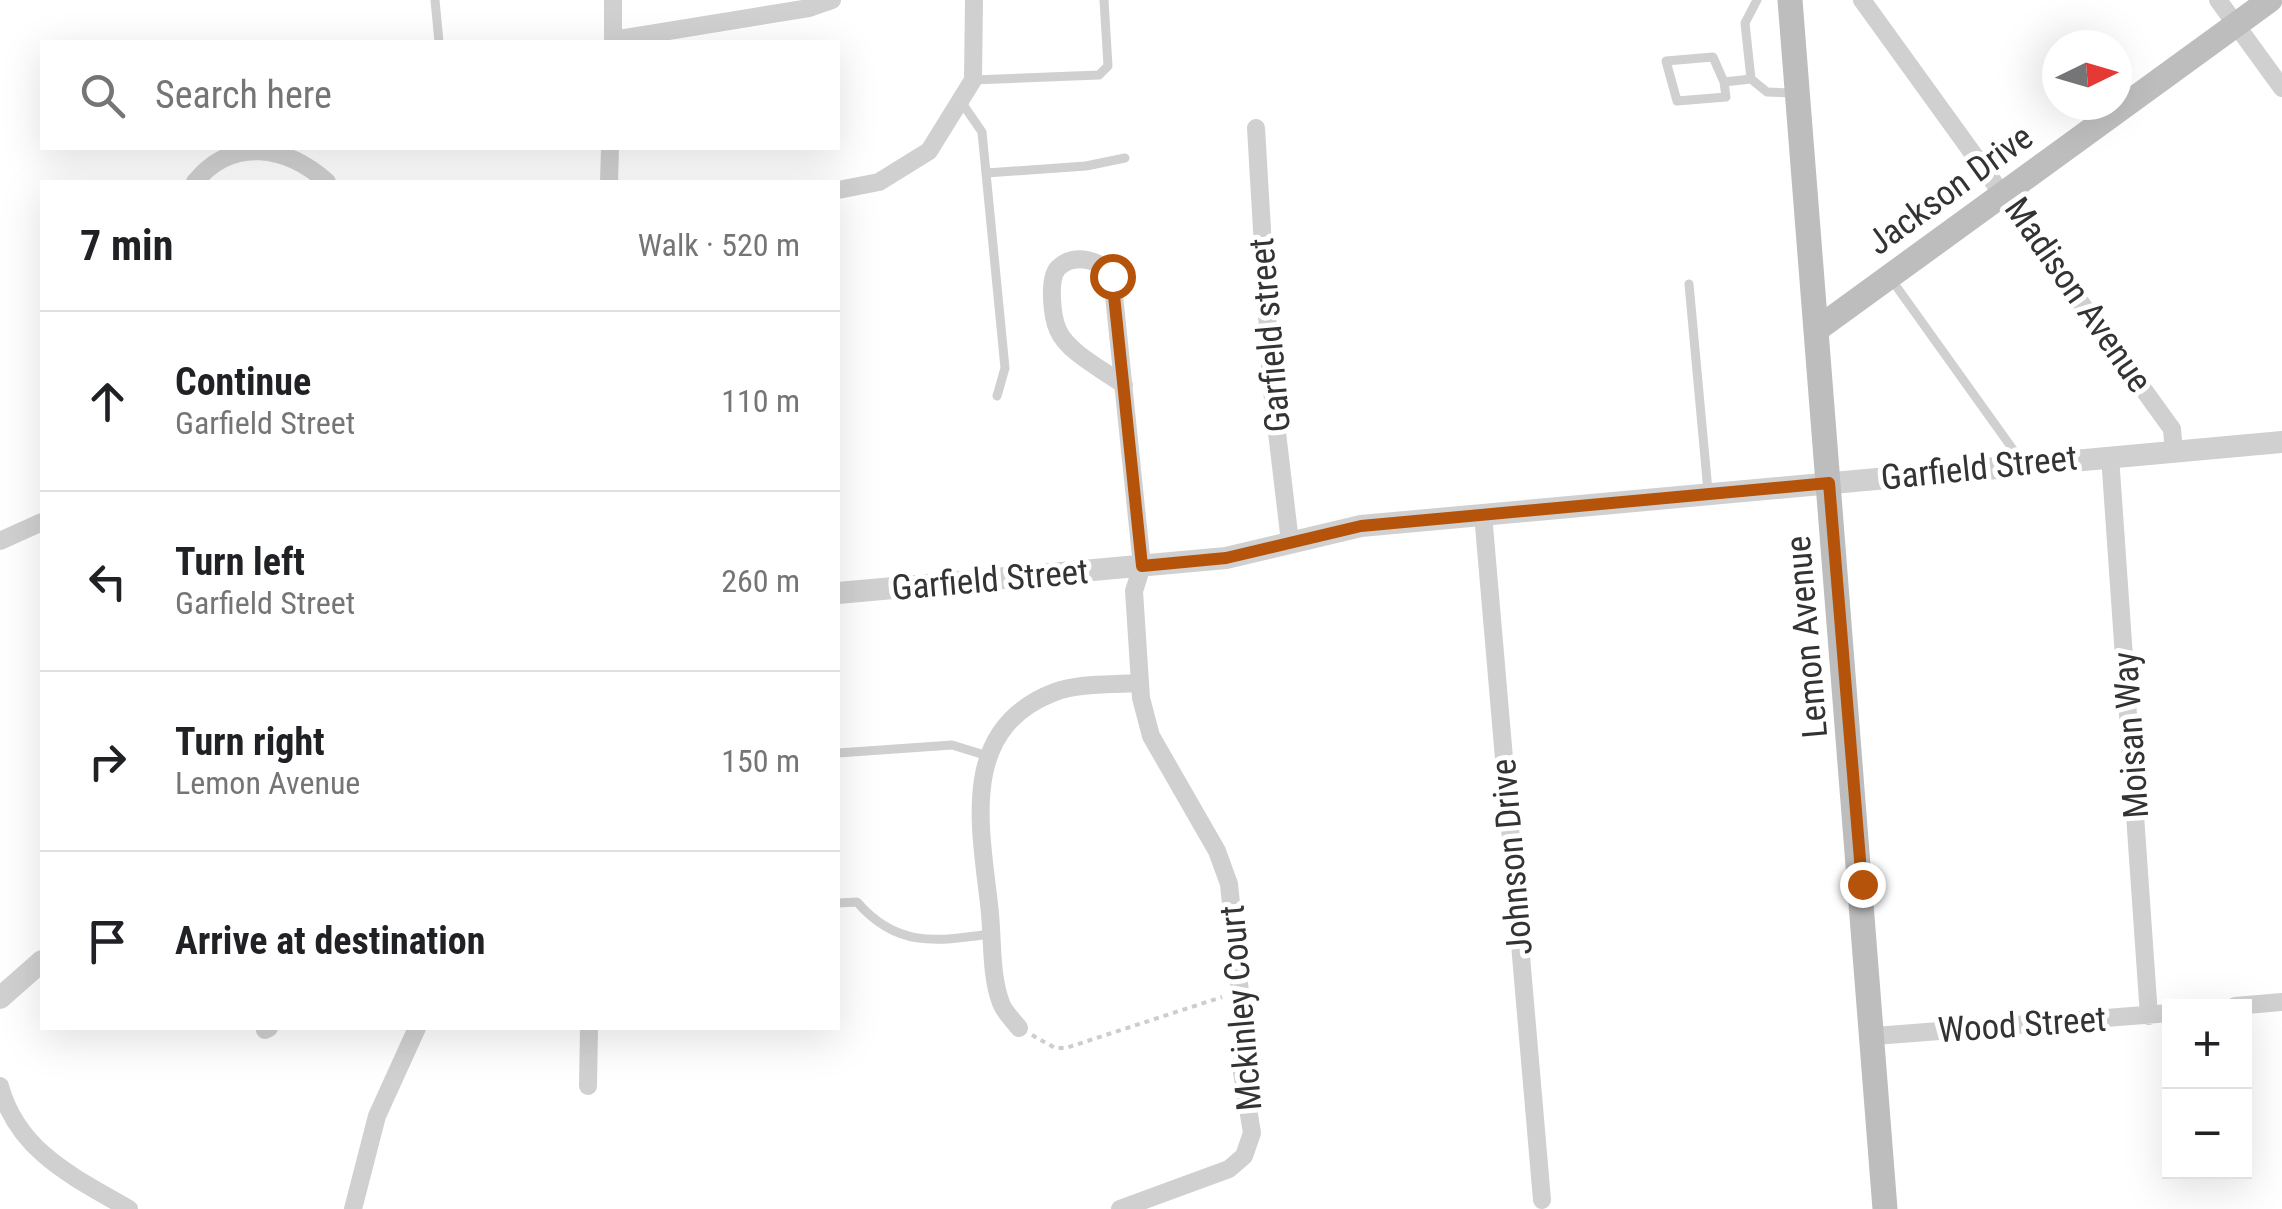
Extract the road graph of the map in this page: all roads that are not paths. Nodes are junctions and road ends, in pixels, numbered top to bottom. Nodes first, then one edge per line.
1 (435, 0) edge
2 (613, 0) edge
3 (832, 0) edge
4 (974, 0) edge
5 (1104, 0) edge
6 (1757, 0) edge
7 (1790, 0) edge
8 (1862, 0) edge
9 (2218, 0) edge
10 (2270, 0) edge
11 (2236, 24) junction
12 (439, 40) edge
13 (613, 40) edge
14 (619, 40) edge
15 (1751, 79) junction
16 (973, 80) junction
17 (1724, 82) junction
18 (2282, 88) edge
19 (1796, 93) junction
20 (962, 103) junction
21 (1256, 128) dead end
22 (254, 150) edge
23 (254, 150) edge
24 (610, 150) edge
25 (1125, 158) dead end
26 (986, 174) junction
27 (197, 180) edge
28 (323, 180) edge
29 (609, 180) edge
30 (840, 190) edge
31 (2005, 193) junction
32 (1890, 277) junction
33 (1689, 284) dead end
34 (1816, 330) junction
35 (1124, 385) junction
36 (996, 396) dead end
37 (2282, 442) edge
38 (2174, 452) junction
39 (2110, 456) junction
40 (2023, 464) junction
41 (1829, 483) junction
42 (1708, 494) junction
43 (1483, 514) junction
44 (40, 523) edge
45 (0, 541) edge
46 (1290, 542) junction
47 (1142, 566) junction
48 (840, 593) edge
49 (1138, 682) junction
50 (840, 753) edge
51 (988, 756) junction
52 (840, 903) edge
53 (992, 933) junction
54 (40, 963) edge
55 (0, 998) edge
56 (2282, 1002) edge
57 (2252, 1005) edge
58 (2162, 1014) edge
59 (2148, 1016) junction
60 (1019, 1028) road end
61 (416, 1030) edge
62 (589, 1030) edge
63 (1874, 1036) junction
64 (0, 1086) edge
65 (588, 1086) dead end
66 (1542, 1200) dead end
67 (130, 1209) edge
68 (352, 1209) edge
69 (1120, 1209) edge
70 (1885, 1209) edge

1 - 12 lane
2 - 13 street
3 - 14 street
4 - 16 street
5 - 16 lane
6 - 15 lane
7 - 19 main road, Lemon Avenue
8 - 31 street, Madison Avenue
9 - 11 street
10 - 11 main road, Jackson Drive
11 - 18 street
11 - 31 main road, Jackson Drive
15 - 17 lane
15 - 19 lane
16 - 20 street
17 - 17 lane
19 - 34 main road, Lemon Avenue
20 - 26 lane
20 - 30 street
21 - 46 street, Garfield street
22 - 28 street
23 - 27 street
24 - 29 street
25 - 26 lane
26 - 36 lane
31 - 32 main road, Jackson Drive
31 - 38 street, Madison Avenue
32 - 34 main road, Jackson Drive
32 - 40 lane
33 - 42 lane
34 - 41 main road, Lemon Avenue
35 - 35 street
35 - 47 street
37 - 38 street, Garfield Street
38 - 39 street, Garfield Street
39 - 40 street, Garfield Street
39 - 59 street, Moisan Way
40 - 41 street, Garfield Street
41 - 42 street, Garfield Street
41 - 63 main road, Lemon Avenue
42 - 43 street, Garfield Street
43 - 46 street, Garfield Street
43 - 66 street, Johnson Drive
44 - 45 street
46 - 47 street, Garfield Street
47 - 48 street, Garfield Street
47 - 49 street, Mckinley Court
49 - 51 street
49 - 69 street, Mckinley Court
50 - 51 lane
51 - 53 street
52 - 53 lane
53 - 60 street
54 - 55 street
56 - 57 street
58 - 59 street, Wood Street
59 - 63 street, Wood Street
61 - 68 street
62 - 65 street
63 - 70 main road, Lemon Avenue
64 - 67 street

